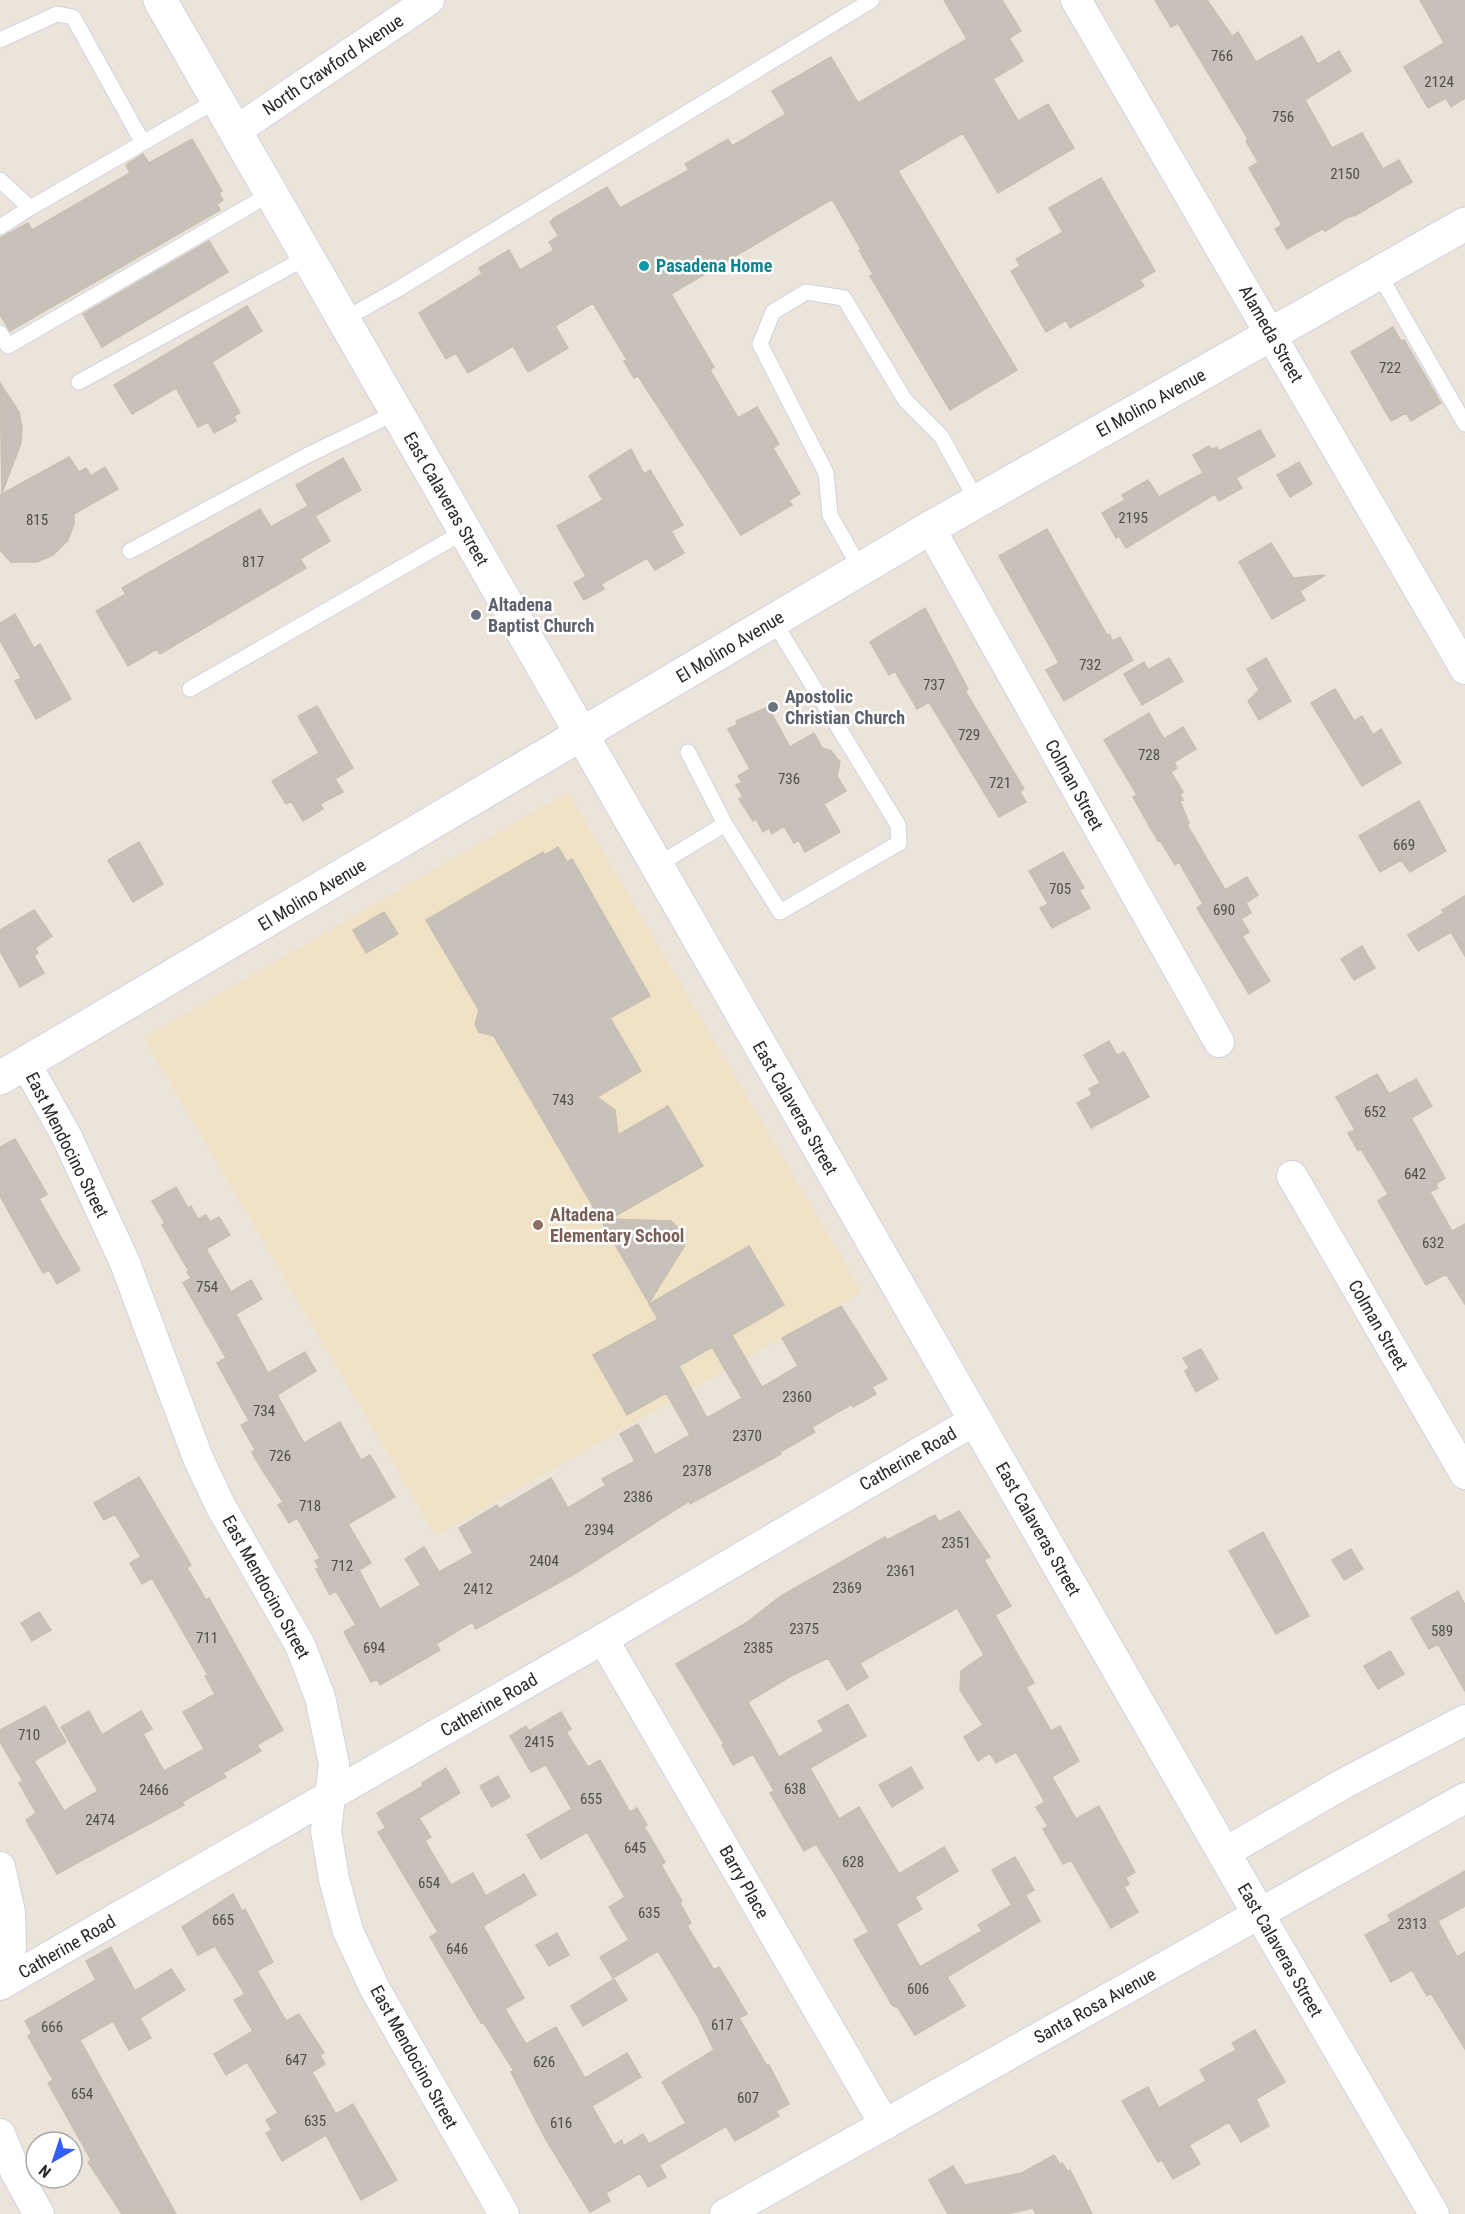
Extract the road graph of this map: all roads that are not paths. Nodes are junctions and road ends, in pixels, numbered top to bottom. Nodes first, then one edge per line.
1 (160, 0) edge
2 (429, 0) edge
3 (872, 0) edge
4 (1076, 0) edge
5 (0, 40) edge
6 (219, 99) junction
7 (237, 130) junction
8 (143, 143) junction
9 (0, 180) edge
10 (272, 193) junction
11 (30, 208) junction
12 (1465, 224) edge
13 (0, 227) edge
14 (309, 256) junction
15 (1379, 274) junction
16 (345, 319) junction
17 (0, 333) edge
18 (1272, 335) junction
19 (79, 382) dead end
20 (397, 412) junction
21 (1465, 424) edge
22 (977, 501) junction
23 (930, 528) junction
24 (465, 531) junction
25 (130, 551) dead end
26 (861, 570) junction
27 (774, 622) junction
28 (1465, 669) edge
29 (190, 689) dead end
30 (581, 737) junction
31 (688, 752) dead end
32 (725, 824) junction
33 (656, 866) junction
34 (1219, 1042) dead end
35 (13, 1071) edge
36 (1292, 1176) dead end
37 (975, 1420) junction
38 (1465, 1474) edge
39 (603, 1639) junction
40 (1465, 1720) edge
41 (333, 1795) junction
42 (1465, 1798) edge
43 (1224, 1853) junction
44 (0, 1866) edge
45 (1259, 1914) junction
46 (0, 1974) edge
47 (0, 1985) edge
48 (885, 2126) junction
49 (0, 2134) edge
50 (39, 2214) edge
51 (504, 2214) edge
52 (725, 2214) edge
53 (1434, 2214) edge

1 - 6 street, East Calaveras Street
2 - 7 street, North Crawford Avenue
3 - 16 lane
4 - 18 street, Alameda Street
5 - 8 lane
6 - 7 street, East Calaveras Street
6 - 8 lane
7 - 10 street, East Calaveras Street
8 - 11 lane
9 - 11 lane
10 - 14 street, East Calaveras Street
10 - 17 lane
11 - 13 lane
12 - 15 street, El Molino Avenue
14 - 16 street, East Calaveras Street
14 - 19 lane
15 - 18 street, El Molino Avenue
15 - 21 lane
16 - 20 street, East Calaveras Street
18 - 22 street, El Molino Avenue
18 - 28 street, Alameda Street
20 - 24 street, East Calaveras Street
20 - 25 lane
22 - 23 street, El Molino Avenue
22 - 26 lane
23 - 26 street, El Molino Avenue
23 - 34 street, Colman Street
24 - 29 lane
24 - 30 street, East Calaveras Street
26 - 27 street, El Molino Avenue
27 - 30 street, El Molino Avenue
27 - 32 lane
30 - 33 street, East Calaveras Street
30 - 35 street, El Molino Avenue
31 - 32 lane
32 - 33 lane
33 - 37 street, East Calaveras Street
35 - 41 street, East Mendocino Street
36 - 38 street, Colman Street
37 - 39 street, Catherine Road
37 - 43 street, East Calaveras Street
39 - 41 street, Catherine Road
39 - 48 street, Barry Place
40 - 43 street
41 - 47 street, Catherine Road
41 - 51 street, East Mendocino Street
42 - 45 street, Santa Rosa Avenue
43 - 45 street, East Calaveras Street
44 - 46 street
45 - 48 street, Santa Rosa Avenue
45 - 53 street, East Calaveras Street
48 - 52 street, Santa Rosa Avenue
49 - 50 street

